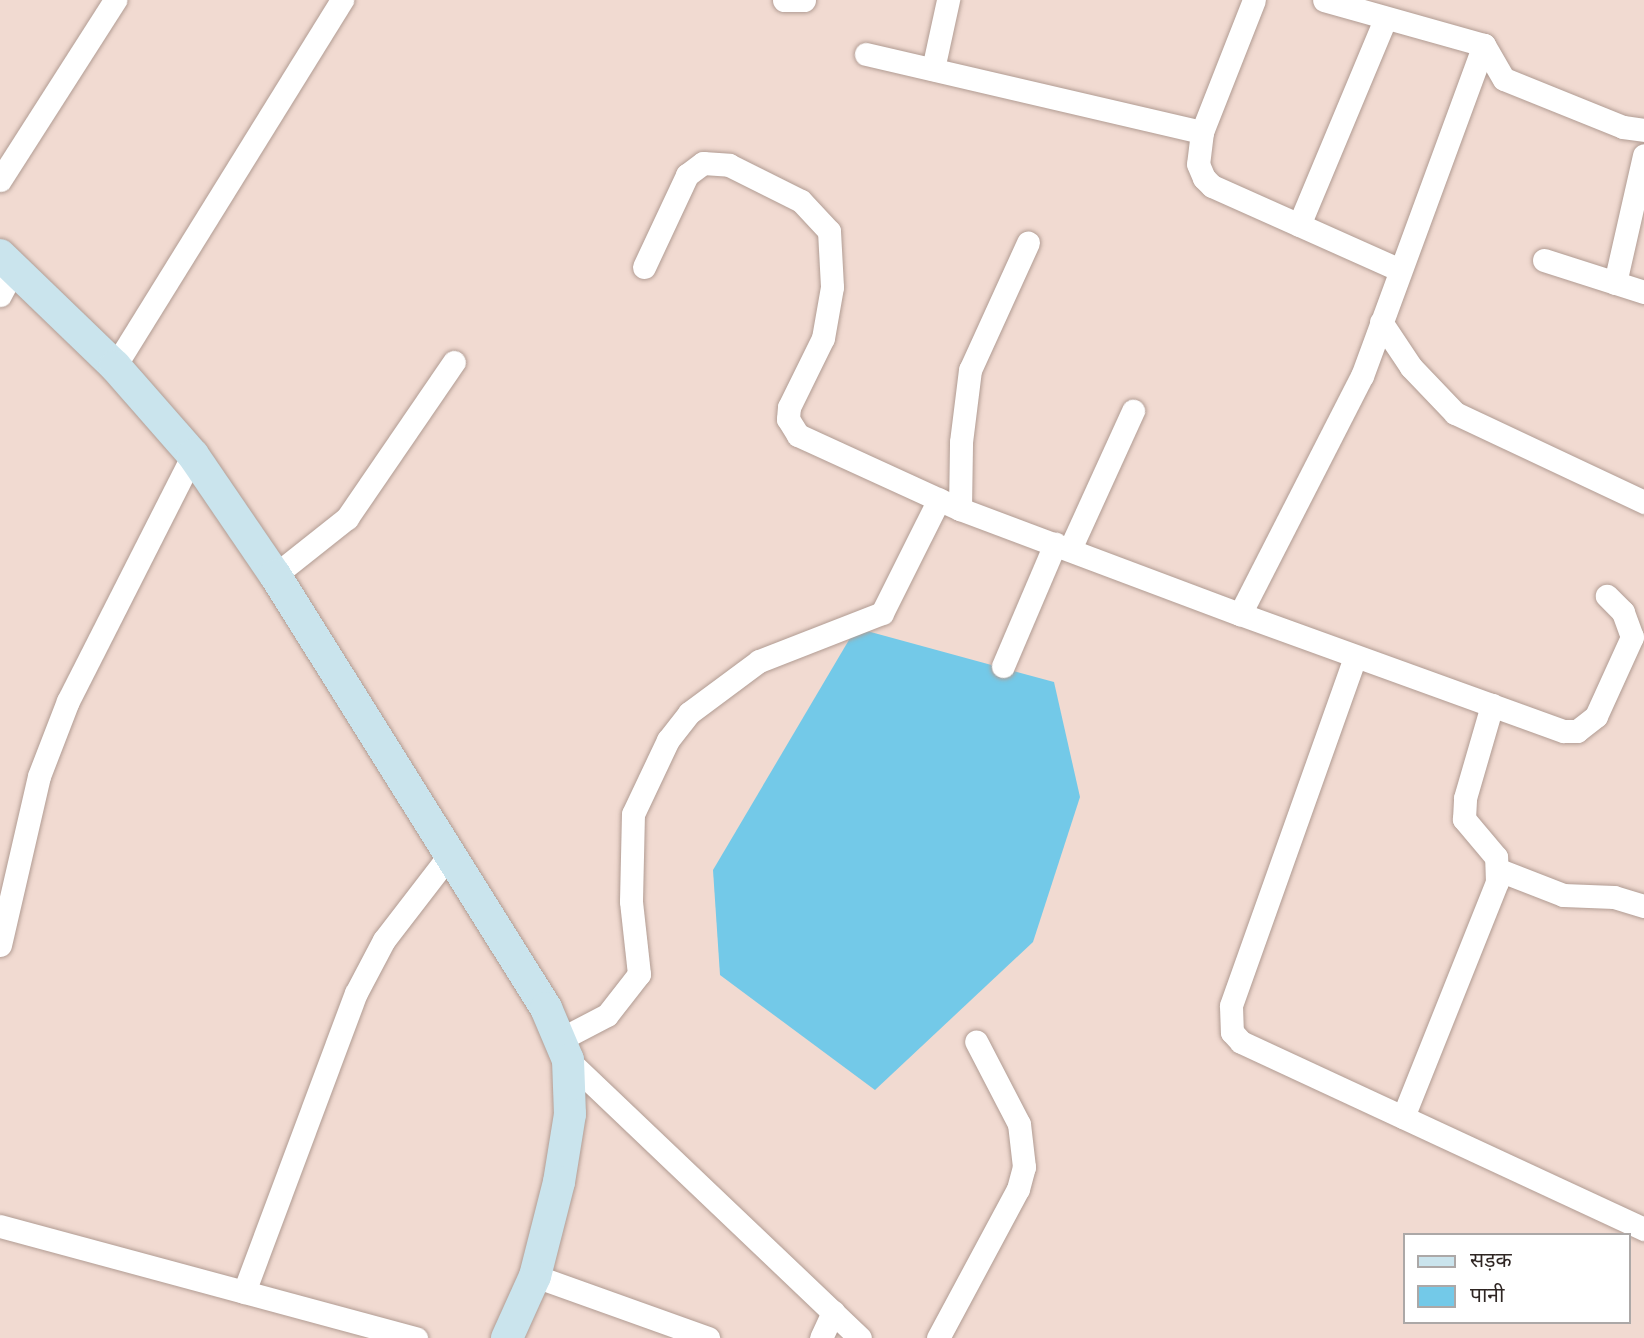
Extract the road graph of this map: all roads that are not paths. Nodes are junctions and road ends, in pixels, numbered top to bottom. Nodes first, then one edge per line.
1 (115, 0) edge
2 (342, 0) edge
3 (784, 0) edge
4 (804, 0) edge
5 (948, 0) edge
6 (1254, 0) edge
7 (1324, 0) edge
8 (1385, 19) junction
9 (1483, 45) junction
10 (866, 54) dead end
11 (933, 69) junction
12 (1644, 130) edge
13 (1202, 132) junction
14 (1644, 155) edge
15 (0, 180) edge
16 (1299, 225) junction
17 (1028, 243) dead end
18 (1544, 260) dead end
19 (644, 267) dead end
20 (1400, 270) junction
21 (5, 273) edge
22 (1615, 283) junction
23 (1644, 292) edge
24 (1381, 322) junction
25 (454, 362) dead end
26 (115, 366) junction
27 (1133, 411) dead end
28 (193, 455) junction
29 (939, 499) junction
30 (1644, 502) edge
31 (960, 509) junction
32 (1063, 546) junction
33 (275, 575) junction
34 (1607, 596) dead end
35 (1240, 614) junction
36 (1355, 657) junction
37 (1003, 666) dead end
38 (1492, 705) junction
39 (448, 857) junction
40 (1499, 870) junction
41 (1644, 906) edge
42 (0, 945) edge
43 (976, 1041) dead end
44 (564, 1050) junction
45 (1403, 1117) junction
46 (0, 1226) edge
47 (1644, 1229) edge
48 (535, 1276) junction
49 (244, 1292) junction
50 (833, 1312) junction
51 (416, 1338) edge
52 (507, 1338) edge
53 (708, 1338) edge
54 (821, 1338) edge
55 (860, 1338) edge
56 (938, 1338) edge

1 - 15 street
2 - 26 street
3 - 4 street
5 - 11 street
6 - 13 street
7 - 8 street
8 - 9 street
8 - 16 street
9 - 12 street
9 - 20 street
10 - 11 street
11 - 13 street
13 - 16 street
14 - 22 street
16 - 20 street
17 - 31 street
18 - 22 street
19 - 29 street
20 - 24 street
21 - 26 street
22 - 23 street
24 - 30 street
24 - 35 street
25 - 33 street
26 - 28 street
27 - 32 street
28 - 33 street
28 - 42 street
29 - 31 street
29 - 44 street
31 - 32 street
32 - 35 street
32 - 37 street
33 - 39 street
34 - 38 street
35 - 36 street
36 - 38 street
36 - 45 street
38 - 40 street
39 - 44 street
39 - 49 street
40 - 41 street
40 - 45 street
43 - 56 street
44 - 48 street
44 - 50 street
45 - 47 street
46 - 49 street
48 - 52 street
48 - 53 street
49 - 51 street
50 - 54 street
50 - 55 street

